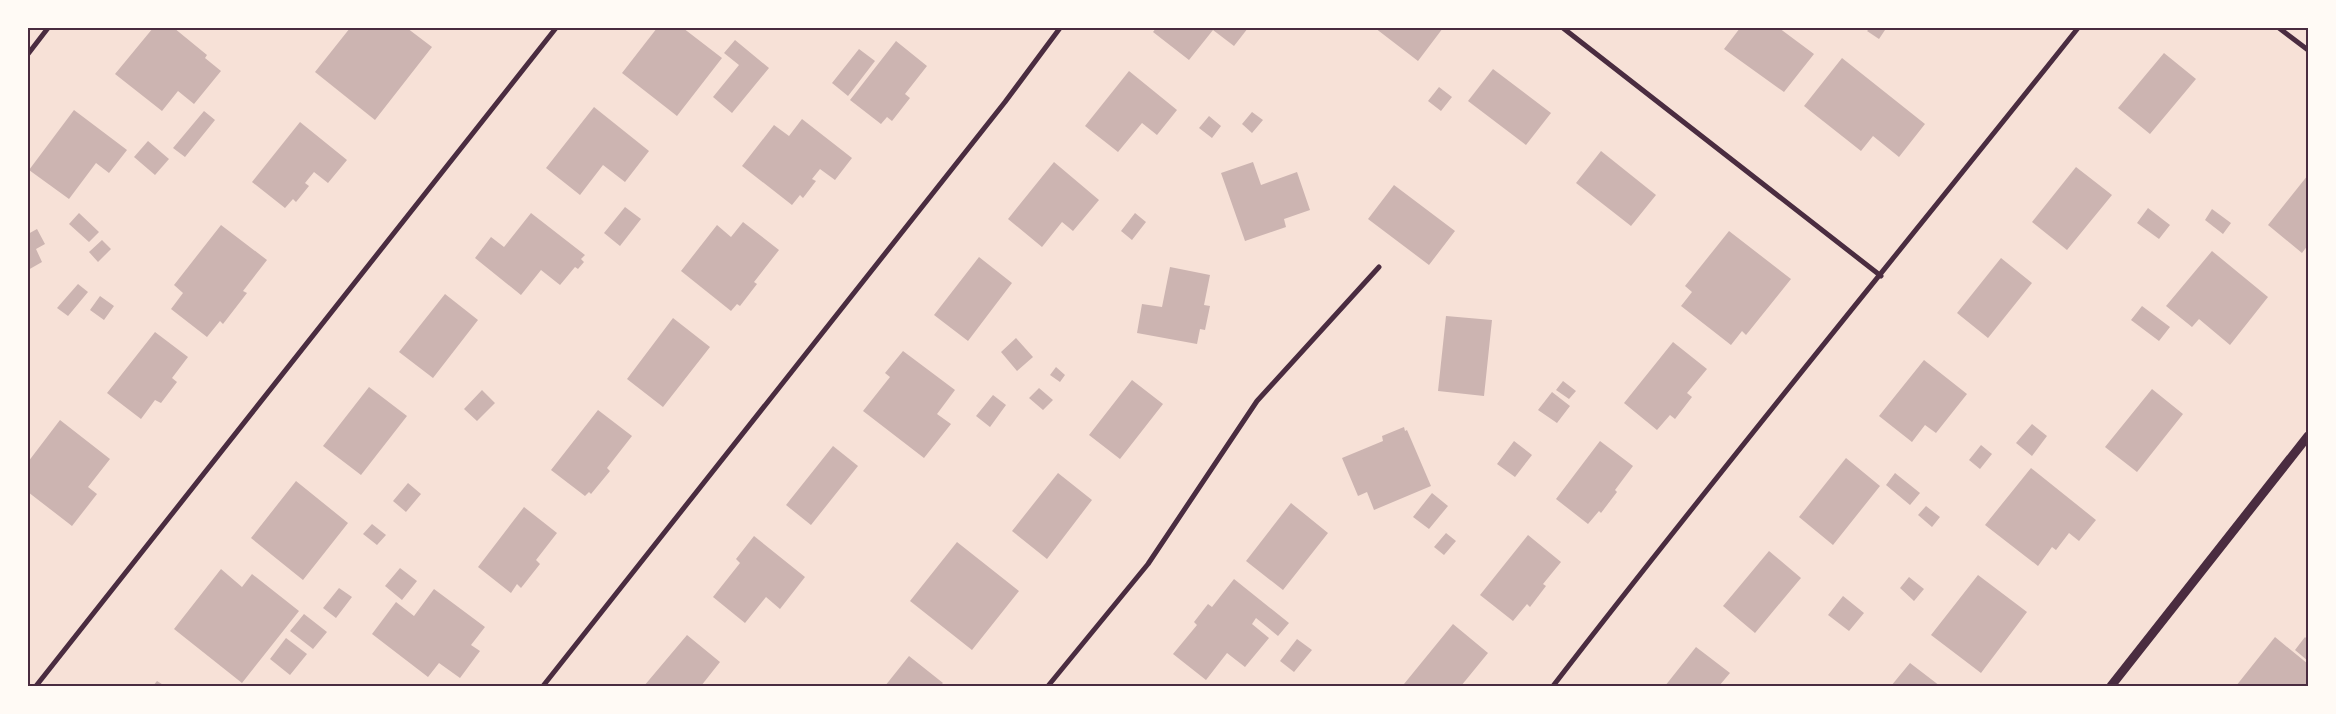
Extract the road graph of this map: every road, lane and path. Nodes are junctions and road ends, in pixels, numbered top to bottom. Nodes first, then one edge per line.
1 (48, 28) edge
2 (556, 28) edge
3 (1060, 28) edge
4 (1563, 28) edge
5 (2078, 28) edge
6 (2279, 28) edge
7 (2308, 50) edge
8 (28, 54) edge
9 (1379, 267) dead end
10 (1881, 276) junction
11 (2308, 436) edge
12 (36, 686) edge
13 (543, 686) edge
14 (1048, 686) edge
15 (1553, 686) edge
16 (2111, 686) edge

1 - 8 street
2 - 12 street
3 - 13 street
4 - 10 street
5 - 10 street
6 - 7 street
9 - 14 street
10 - 15 street
11 - 16 street

